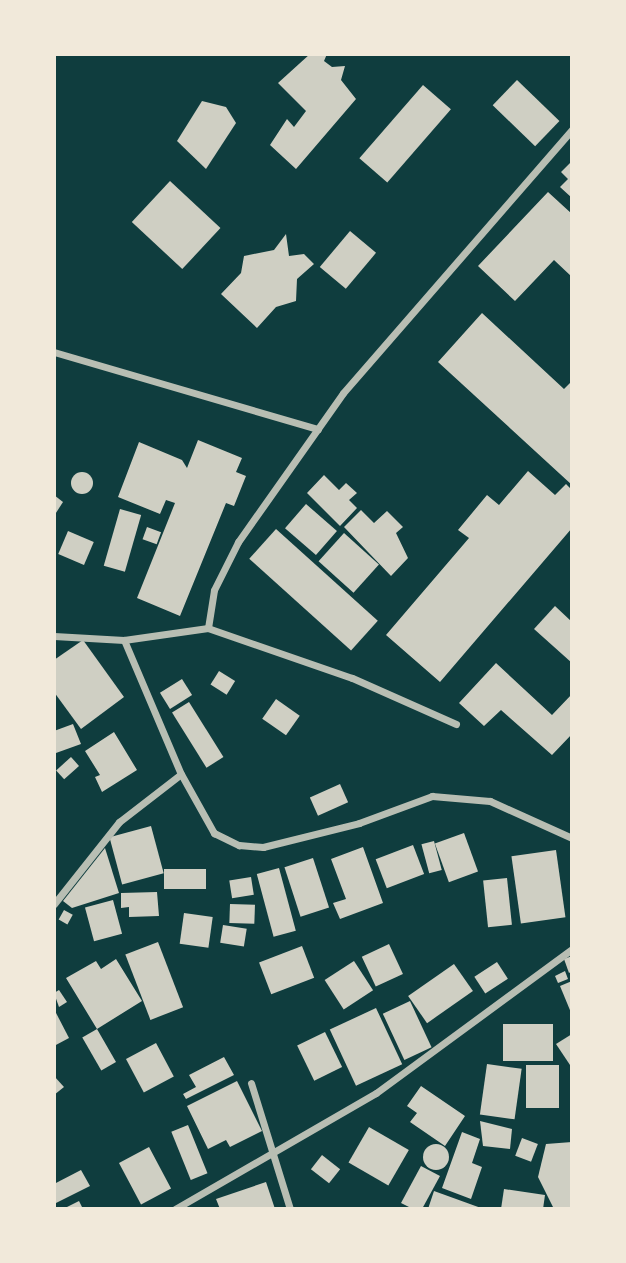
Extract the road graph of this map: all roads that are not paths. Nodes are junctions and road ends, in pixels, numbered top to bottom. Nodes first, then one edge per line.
1 (572, 130) edge
2 (54, 352) edge
3 (318, 429) junction
4 (208, 628) junction
5 (54, 636) edge
6 (124, 640) junction
7 (456, 724) dead end
8 (181, 774) junction
9 (572, 838) edge
10 (54, 904) edge
11 (572, 949) edge
12 (251, 1083) dead end
13 (272, 1148) junction
14 (175, 1209) edge
15 (290, 1209) edge

1 - 3 street
2 - 3 street
3 - 4 street
4 - 6 street
4 - 7 street
5 - 6 street
6 - 8 street
8 - 9 street
8 - 10 street
11 - 13 street
12 - 13 street
13 - 14 street
13 - 15 street

